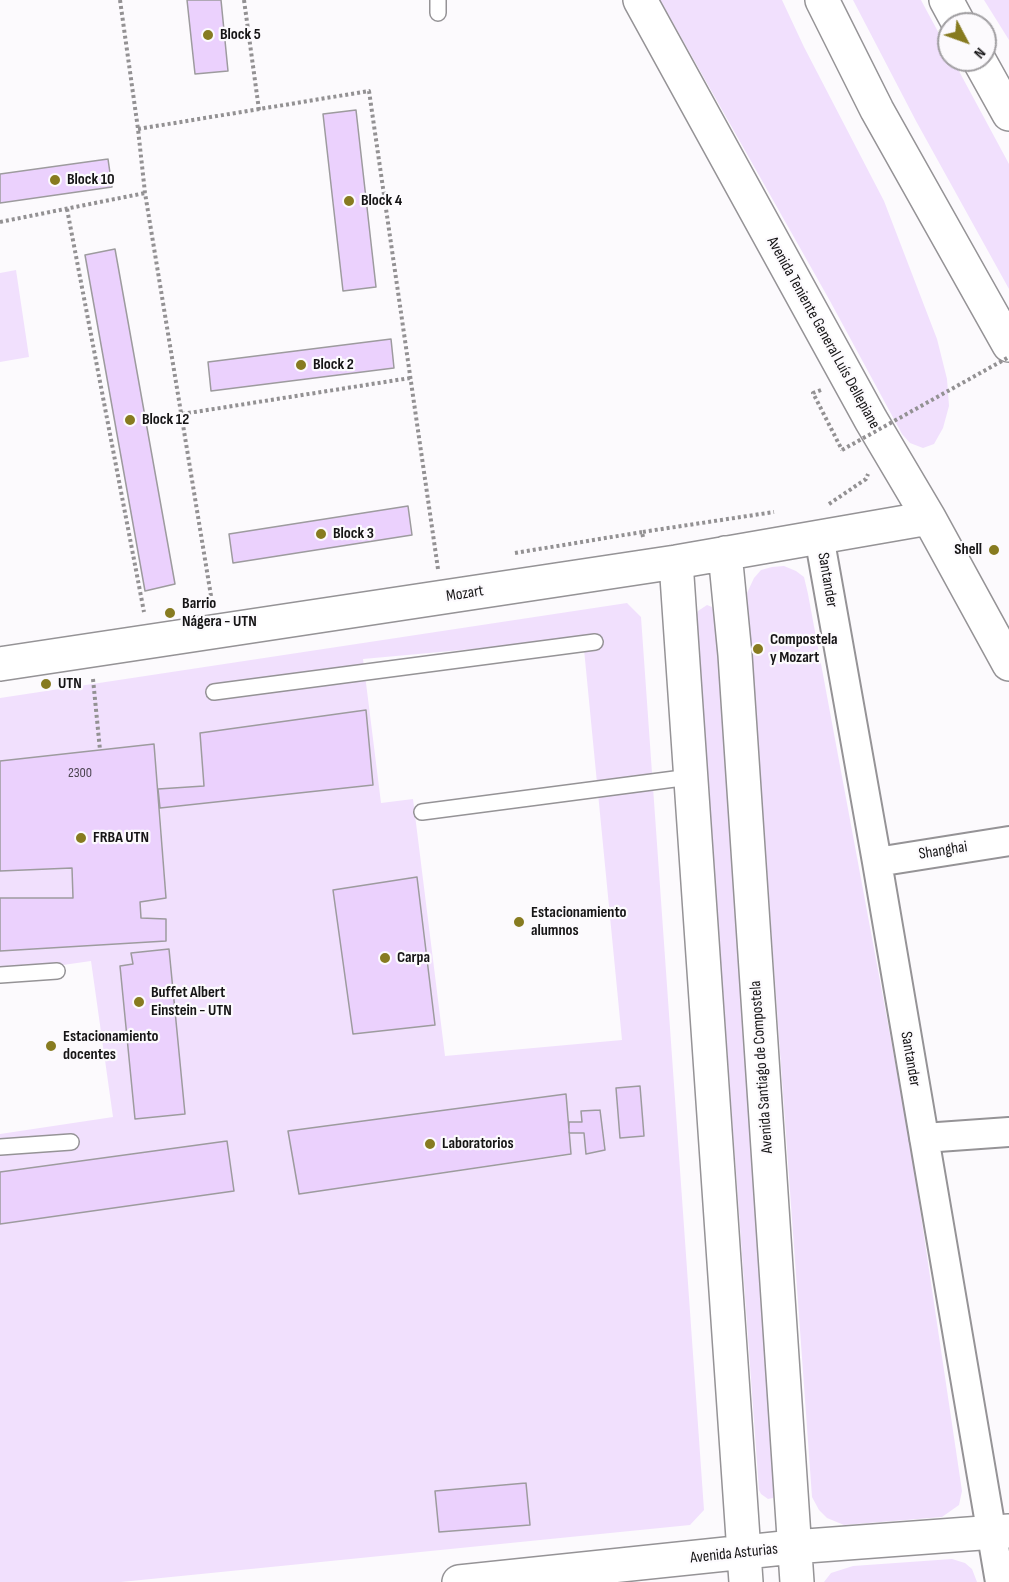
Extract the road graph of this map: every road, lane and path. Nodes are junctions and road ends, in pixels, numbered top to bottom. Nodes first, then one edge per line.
1 (120, 0) edge
2 (244, 0) edge
3 (640, 0) edge
4 (822, 0) edge
5 (986, 72) edge
6 (259, 110) junction
7 (1009, 114) edge
8 (138, 129) junction
9 (145, 194) junction
10 (67, 209) junction
11 (0, 222) edge
12 (1009, 345) edge
13 (1009, 357) edge
14 (410, 378) junction
15 (826, 398) dead end
16 (182, 414) junction
17 (929, 518) junction
18 (642, 532) dead end
19 (819, 536) junction
20 (725, 553) junction
21 (506, 555) dead end
22 (676, 562) junction
23 (449, 565) dead end
24 (440, 582) junction
25 (217, 632) junction
26 (149, 642) junction
27 (595, 642) dead end
28 (90, 651) junction
29 (0, 664) edge
30 (1009, 664) edge
31 (214, 692) dead end
32 (100, 750) dead end
33 (690, 777) junction
34 (422, 812) dead end
35 (1009, 841) edge
36 (877, 862) junction
37 (57, 971) dead end
38 (0, 975) edge
39 (1009, 1132) edge
40 (924, 1138) junction
41 (71, 1142) dead end
42 (0, 1148) edge
43 (1000, 1532) edge
44 (793, 1547) junction
45 (745, 1568) edge
46 (459, 1582) edge
47 (797, 1582) edge
48 (1000, 1582) edge

1 - 8 path
2 - 6 path
3 - 17 main road, Avenida Teniente General Luís Dellepiane
4 - 12 main road
5 - 7 main road
6 - 8 path
6 - 14 path
8 - 9 path
9 - 10 path
9 - 16 path
10 - 11 path
10 - 26 path
13 - 15 path, bridge
14 - 16 path
14 - 24 path
16 - 25 path
17 - 19 main road, Mozart
17 - 30 main road, Avenida Teniente General Luís Dellepiane
18 - 21 path
19 - 20 main road, Mozart
19 - 36 street, Santander
20 - 22 main road, Mozart
20 - 44 main road, Avenida Santiago de Compostela
22 - 24 main road, Mozart
22 - 33 main road
23 - 24 path
24 - 25 main road, Mozart
25 - 26 main road, Mozart
26 - 28 main road, Mozart
27 - 31 lane
28 - 29 main road, Mozart
28 - 32 path
33 - 34 lane
33 - 45 main road
35 - 36 street, Shanghai
36 - 40 street, Santander
37 - 38 lane
39 - 40 street
40 - 43 street, Santander
41 - 42 lane
43 - 44 main road, Avenida Asturias
43 - 48 street, Santander
44 - 45 main road, Avenida Asturias
44 - 47 main road, Avenida Santiago de Compostela
45 - 46 main road, Avenida Asturias

